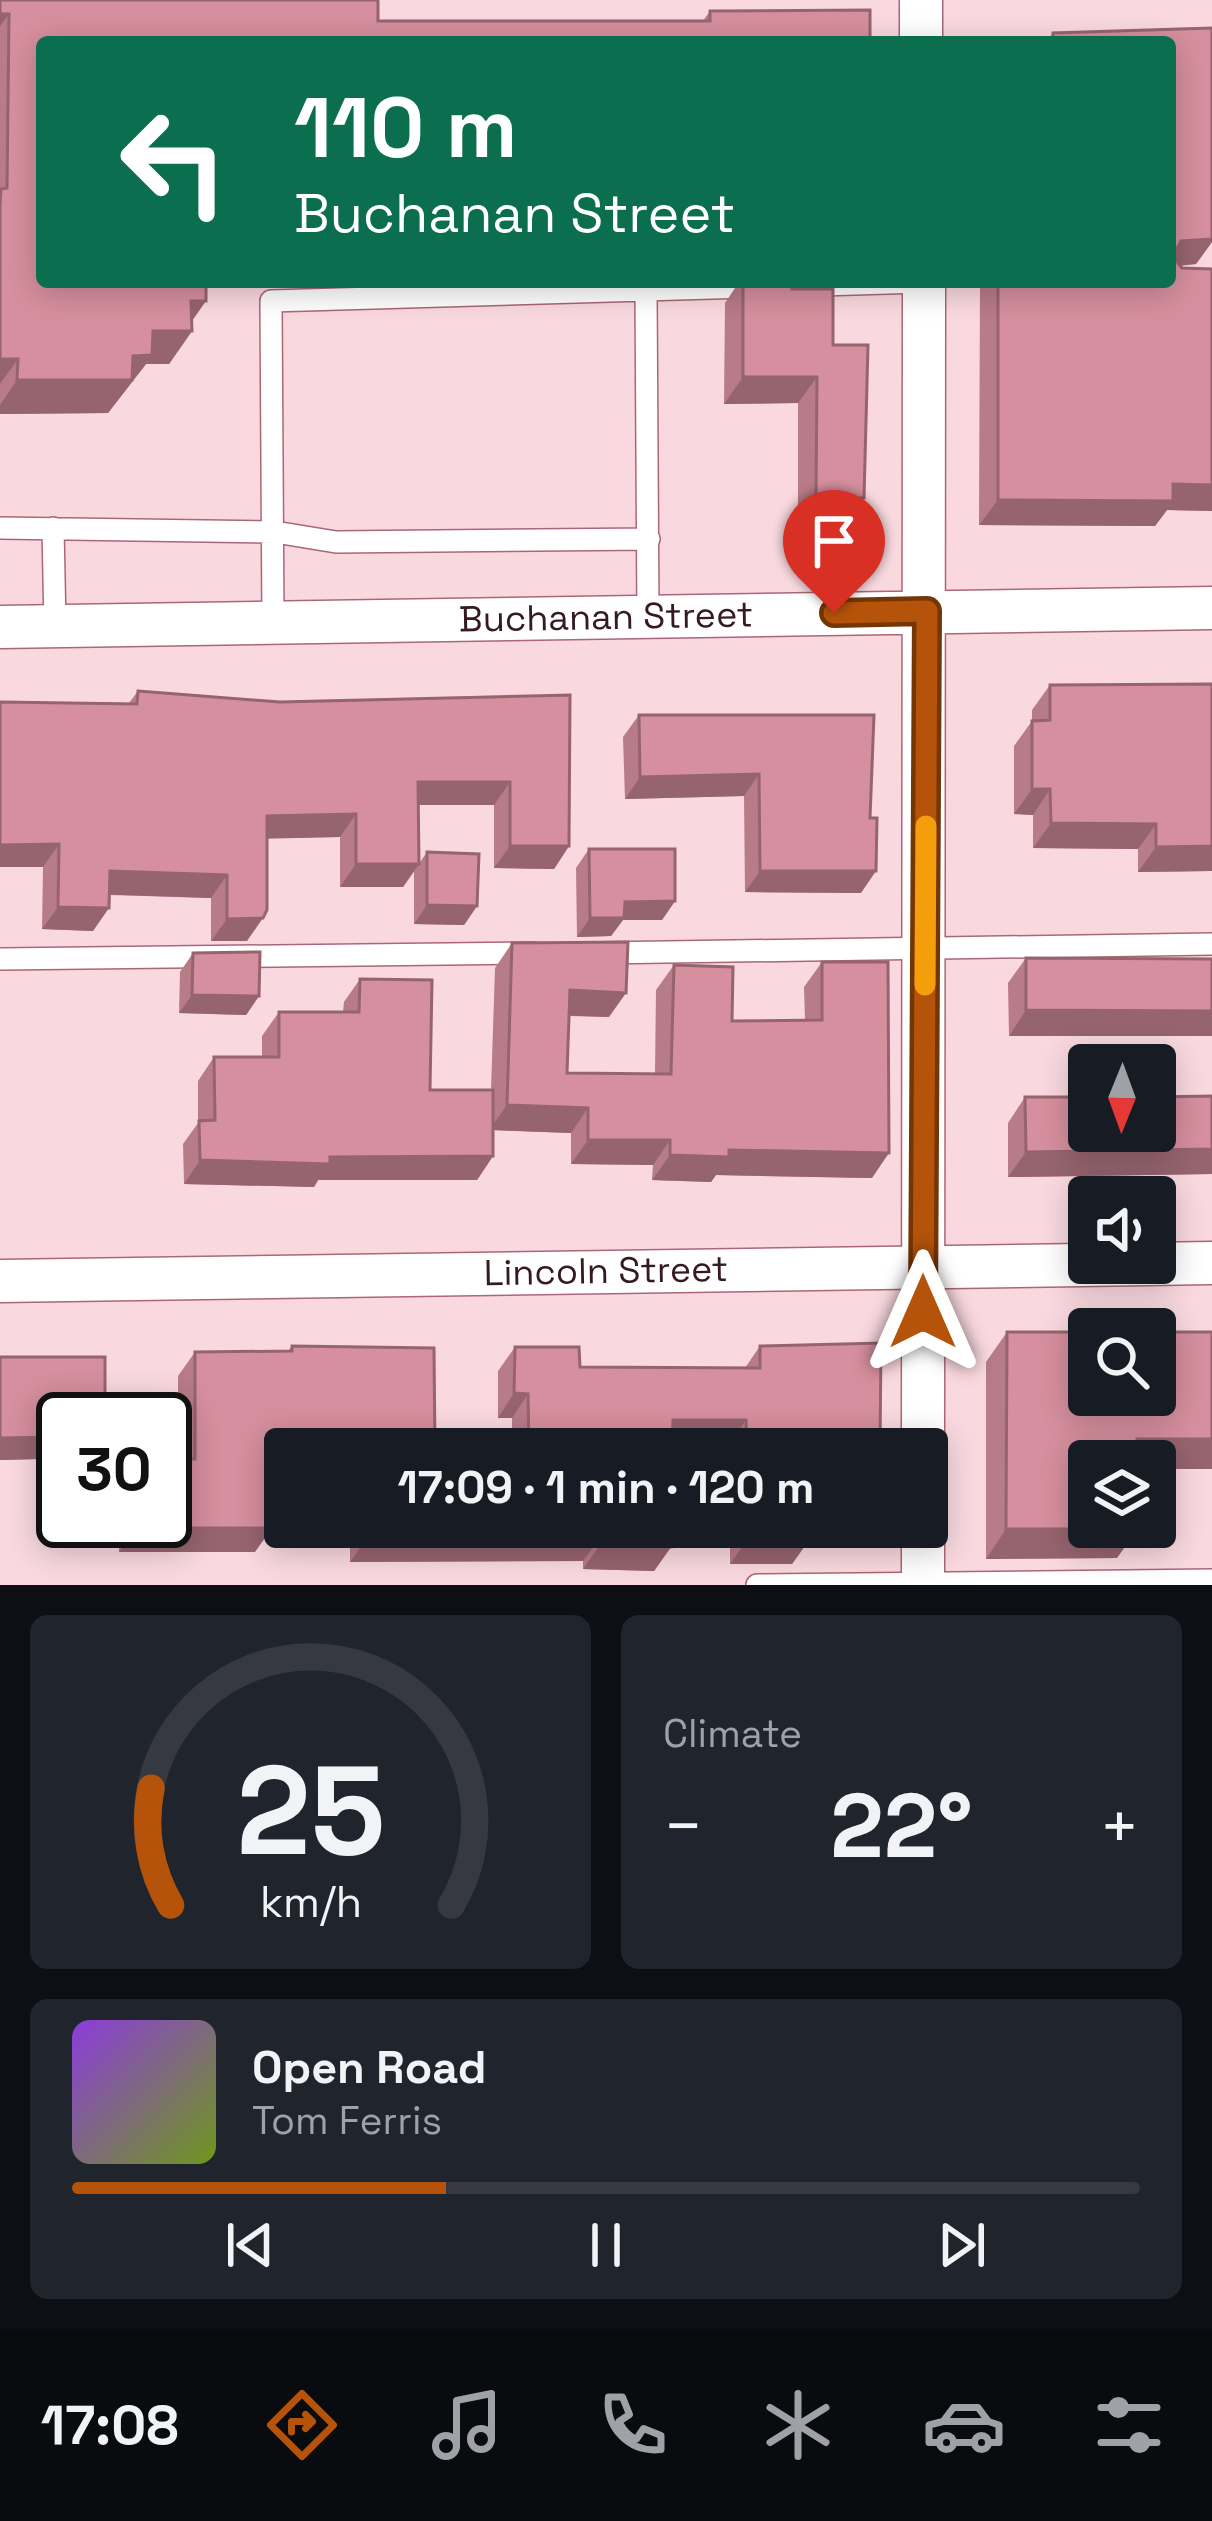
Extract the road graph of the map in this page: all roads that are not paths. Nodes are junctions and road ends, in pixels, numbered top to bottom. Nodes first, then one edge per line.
1 (921, 0) edge
2 (921, 36) edge
3 (715, 288) edge
4 (923, 288) edge
5 (646, 290) junction
6 (53, 527) junction
7 (0, 528) edge
8 (275, 532) junction
9 (649, 539) junction
10 (1212, 608) edge
11 (927, 611) junction
12 (648, 616) junction
13 (273, 623) junction
14 (56, 626) junction
15 (0, 627) edge
16 (1212, 944) edge
17 (925, 949) junction
18 (545, 953) edge
19 (569, 953) edge
20 (0, 959) edge
21 (1212, 1263) edge
22 (923, 1266) junction
23 (0, 1281) edge
24 (923, 1428) edge
25 (923, 1548) edge
26 (1212, 1580) edge
27 (923, 1584) edge
28 (757, 1585) edge

1 - 2 street
3 - 5 lane
4 - 11 street
5 - 8 lane
5 - 9 lane
6 - 7 lane
6 - 8 lane
6 - 14 lane
8 - 9 lane
8 - 13 lane
9 - 12 lane
10 - 11 street, Buchanan Street
11 - 12 street, Buchanan Street
11 - 17 street
12 - 13 street, Buchanan Street
13 - 14 street, Buchanan Street
14 - 15 street, Buchanan Street
16 - 17 lane
17 - 19 lane
17 - 22 street
18 - 20 lane
21 - 22 street, Lincoln Street
22 - 23 street, Lincoln Street
22 - 24 street
25 - 27 street
26 - 27 lane
27 - 28 lane

